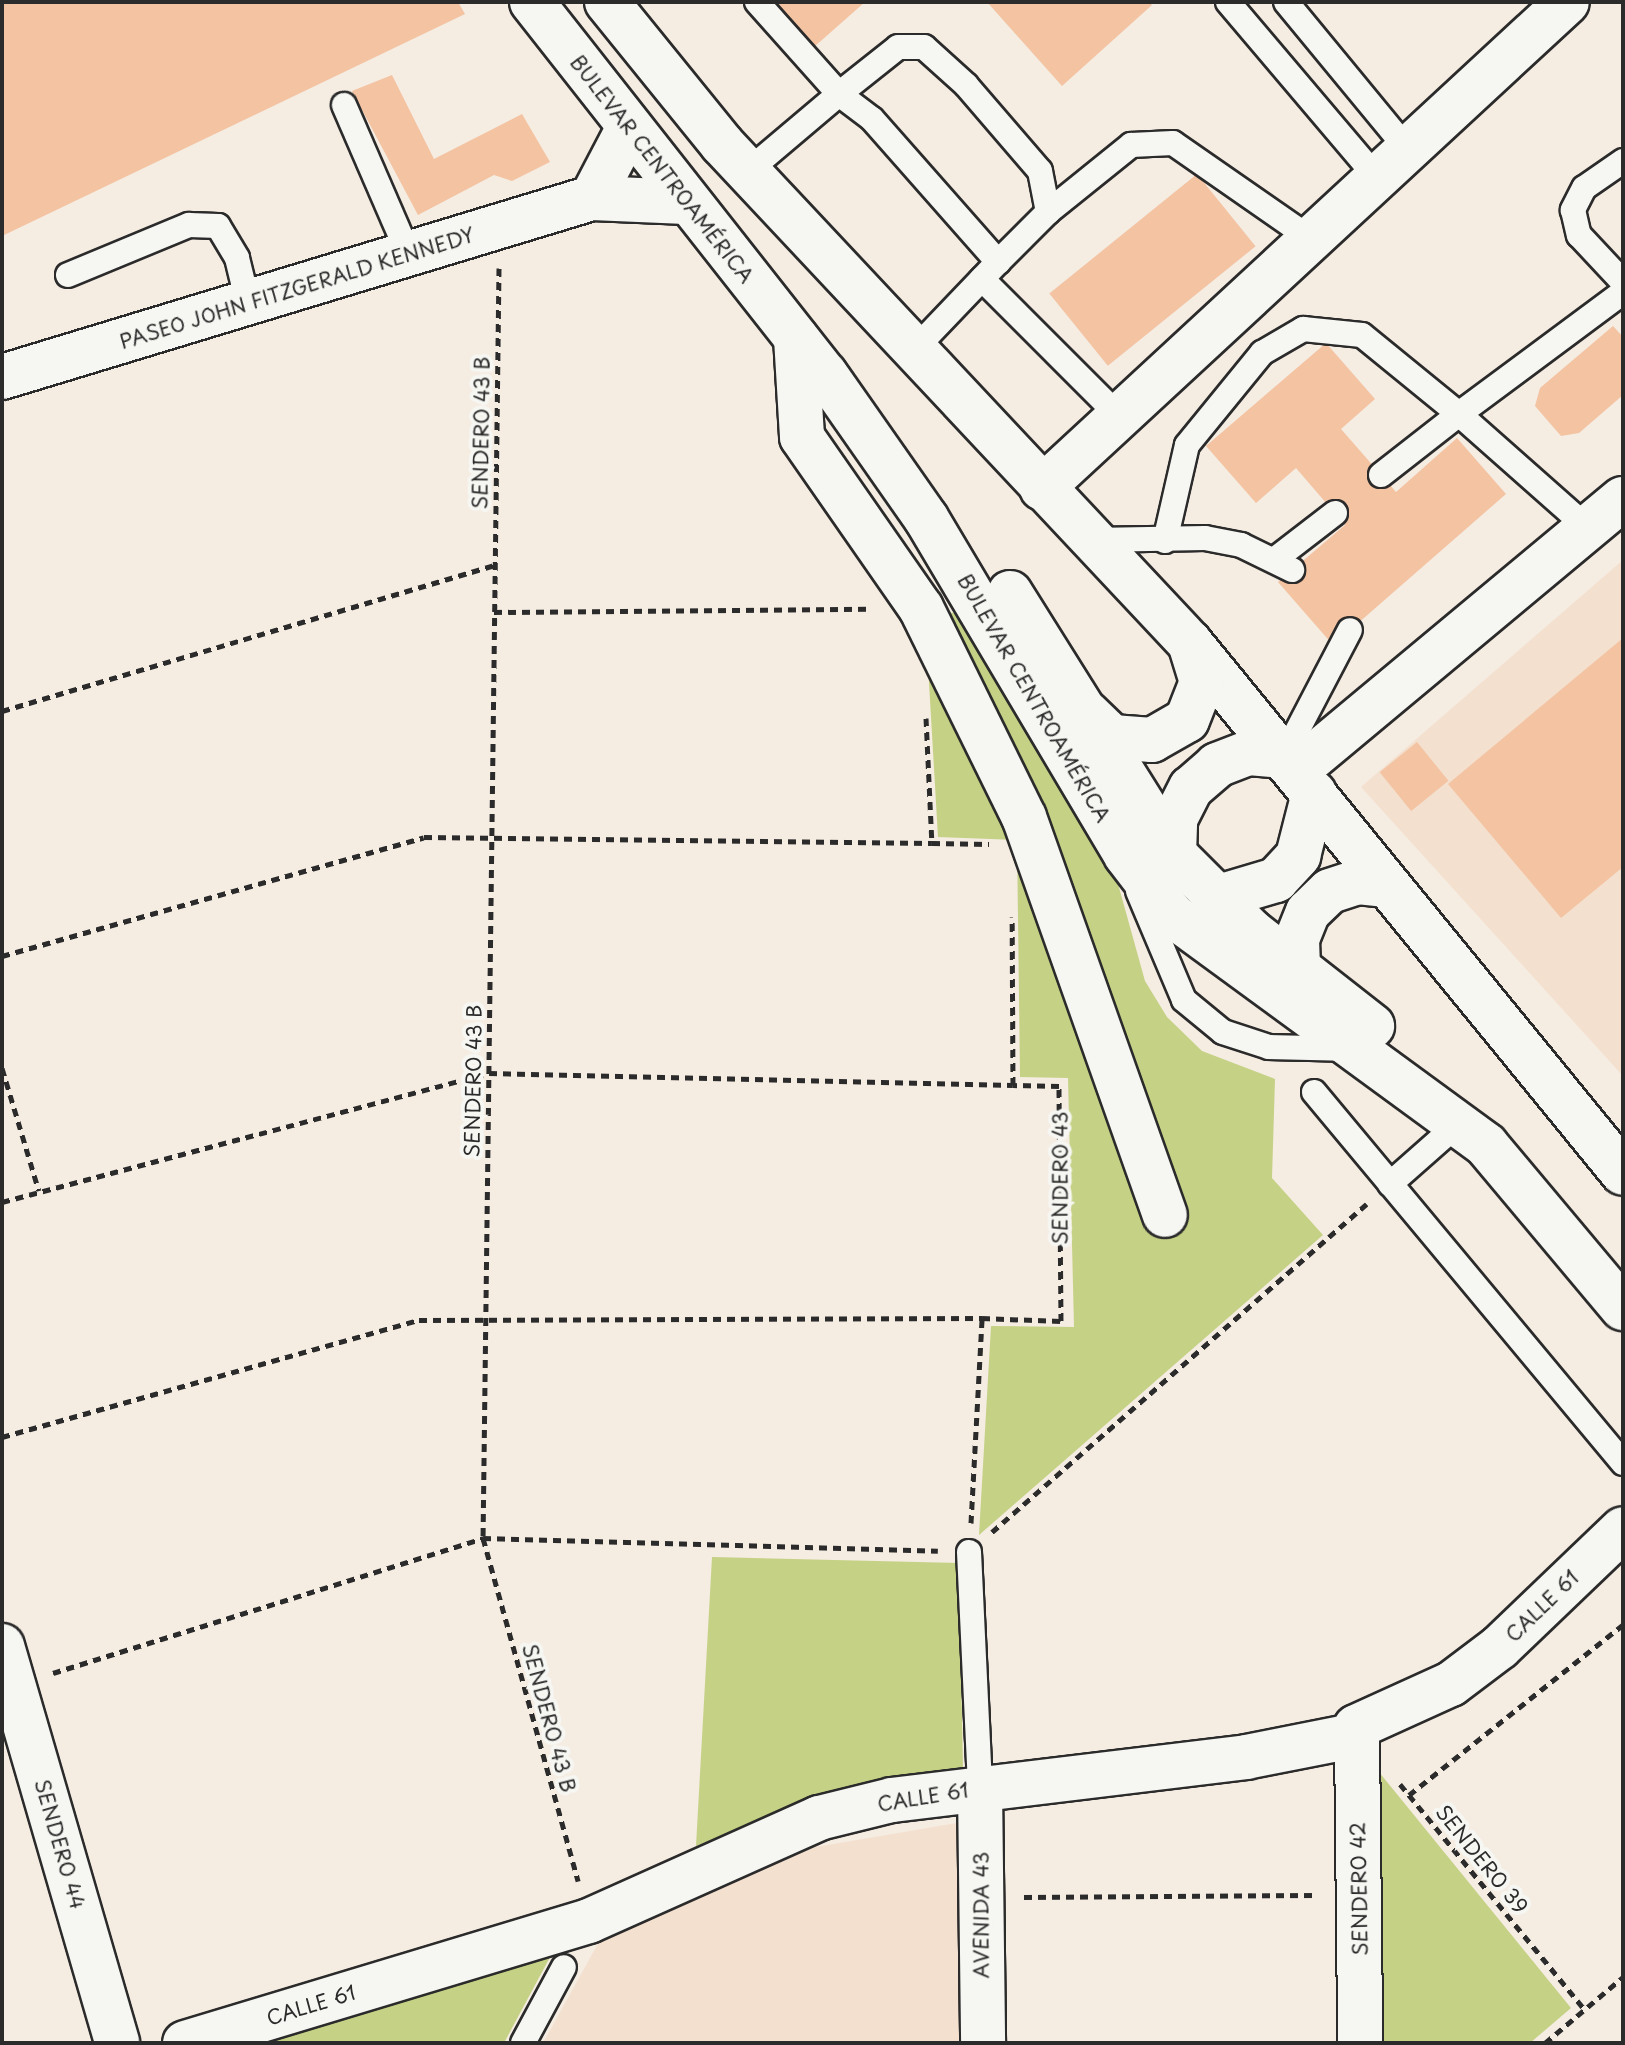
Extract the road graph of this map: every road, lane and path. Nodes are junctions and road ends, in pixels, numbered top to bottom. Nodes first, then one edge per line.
1 (532, 2) edge
2 (607, 2) edge
3 (757, 2) edge
4 (1228, 2) edge
5 (1286, 2) edge
6 (1547, 9) edge
7 (839, 94) junction
8 (344, 105) dead end
9 (628, 129) junction
10 (1623, 161) edge
11 (1392, 164) junction
12 (748, 171) junction
13 (674, 187) junction
14 (592, 198) junction
15 (1048, 212) junction
16 (499, 227) junction
17 (1311, 239) junction
18 (409, 255) junction
19 (990, 270) junction
20 (68, 275) dead end
21 (1623, 282) edge
22 (1623, 292) edge
23 (248, 303) junction
24 (796, 338) junction
25 (915, 349) junction
26 (2, 377) edge
27 (1459, 414) junction
28 (1119, 416) junction
29 (1381, 475) dead end
30 (1042, 488) junction
31 (1623, 499) edge
32 (1335, 513) dead end
33 (1588, 528) junction
34 (1092, 540) junction
35 (1165, 541) junction
36 (495, 565) junction
37 (921, 608) junction
38 (494, 612) junction
39 (1350, 630) dead end
40 (1190, 643) junction
41 (925, 702) dead end
42 (1082, 709) junction
43 (2, 711) edge
44 (1298, 773) junction
45 (492, 835) junction
46 (932, 843) junction
47 (995, 845) dead end
48 (1174, 854) junction
49 (1126, 855) junction
50 (1387, 885) junction
51 (1215, 898) junction
52 (1012, 909) dead end
53 (2, 956) edge
54 (1298, 968) junction
55 (1358, 1048) junction
56 (2, 1068) edge
57 (489, 1073) junction
58 (1013, 1085) junction
59 (1314, 1092) dead end
60 (1472, 1134) junction
61 (1623, 1173) edge
62 (1390, 1184) junction
63 (39, 1191) junction
64 (2, 1202) edge
65 (1165, 1215) dead end
66 (1623, 1308) edge
67 (485, 1318) junction
68 (982, 1318) junction
69 (2, 1437) edge
70 (1623, 1463) edge
71 (1622, 1528) edge
72 (483, 1538) junction
73 (969, 1552) junction
74 (1623, 1625) edge
75 (8, 1665) edge
76 (1357, 1731) junction
77 (980, 1788) junction
78 (1409, 1795) junction
79 (1359, 1894) junction
80 (981, 1898) junction
81 (589, 1921) junction
82 (564, 1967) dead end
83 (1623, 1977) edge
84 (1584, 2009) junction
85 (207, 2040) edge
86 (117, 2043) edge
87 (523, 2043) edge
88 (983, 2043) edge
89 (1360, 2043) edge
90 (1545, 2043) edge

1 - 9 street, BULEVAR CENTROAMÉRICA
2 - 12 street
3 - 7 lane
4 - 11 lane
5 - 11 lane
6 - 11 street
7 - 12 lane
7 - 15 lane
7 - 19 lane
8 - 18 lane
9 - 13 street, BULEVAR CENTROAMÉRICA
9 - 14 street
10 - 21 lane
11 - 17 street
12 - 25 street
13 - 14 street, PASEO JOHN FITZGERALD KENNEDY
13 - 24 street, BULEVAR CENTROAMÉRICA
13 - 42 street
14 - 16 street, PASEO JOHN FITZGERALD KENNEDY
15 - 17 lane
15 - 19 lane
16 - 18 street, PASEO JOHN FITZGERALD KENNEDY
16 - 36 path, SENDERO 43 B
17 - 28 street
18 - 23 street, PASEO JOHN FITZGERALD KENNEDY
19 - 25 lane
19 - 28 lane
20 - 23 lane
22 - 27 lane
23 - 26 street, PASEO JOHN FITZGERALD KENNEDY
24 - 37 street
24 - 49 street, BULEVAR CENTROAMÉRICA
25 - 30 street
27 - 29 lane
27 - 33 lane
27 - 35 lane
28 - 30 street
30 - 34 street
31 - 33 street
32 - 35 lane
33 - 44 street
34 - 35 lane
34 - 40 street
36 - 38 path, SENDERO 43 B
36 - 43 path
37 - 38 path
37 - 65 street
38 - 45 path, SENDERO 43 B
39 - 44 lane
40 - 42 street
40 - 44 street
41 - 46 path
42 - 48 street
44 - 48 street
44 - 50 street
44 - 51 street
45 - 46 path
45 - 53 path
45 - 57 path, SENDERO 43 B
46 - 47 path
48 - 51 street
49 - 55 street, BULEVAR CENTROAMÉRICA
49 - 55 lane
50 - 54 street
50 - 61 street
51 - 54 street
52 - 58 path
54 - 60 street
55 - 60 street, BULEVAR CENTROAMÉRICA
56 - 63 path
57 - 58 path
57 - 63 path
57 - 67 path, SENDERO 43 B
58 - 68 path, SENDERO 43
59 - 62 lane
60 - 62 lane
60 - 66 street, BULEVAR CENTROAMÉRICA
62 - 70 lane
62 - 73 path
63 - 64 path
67 - 68 path
67 - 69 path
67 - 72 path, SENDERO 43 B
68 - 73 path
71 - 76 street, CALLE 61
72 - 73 path
72 - 75 path
72 - 81 path, SENDERO 43 B
73 - 77 lane
74 - 78 path
75 - 86 street, SENDERO 44
76 - 77 street, CALLE 61
76 - 78 path, SENDERO 39
76 - 79 street, SENDERO 42
77 - 80 street, AVENIDA 43
77 - 81 street, CALLE 61
78 - 84 path, SENDERO 39
79 - 80 path
79 - 89 street, SENDERO 42
80 - 88 street, AVENIDA 43
81 - 85 street, CALLE 61
82 - 87 lane
83 - 84 path
84 - 90 path

